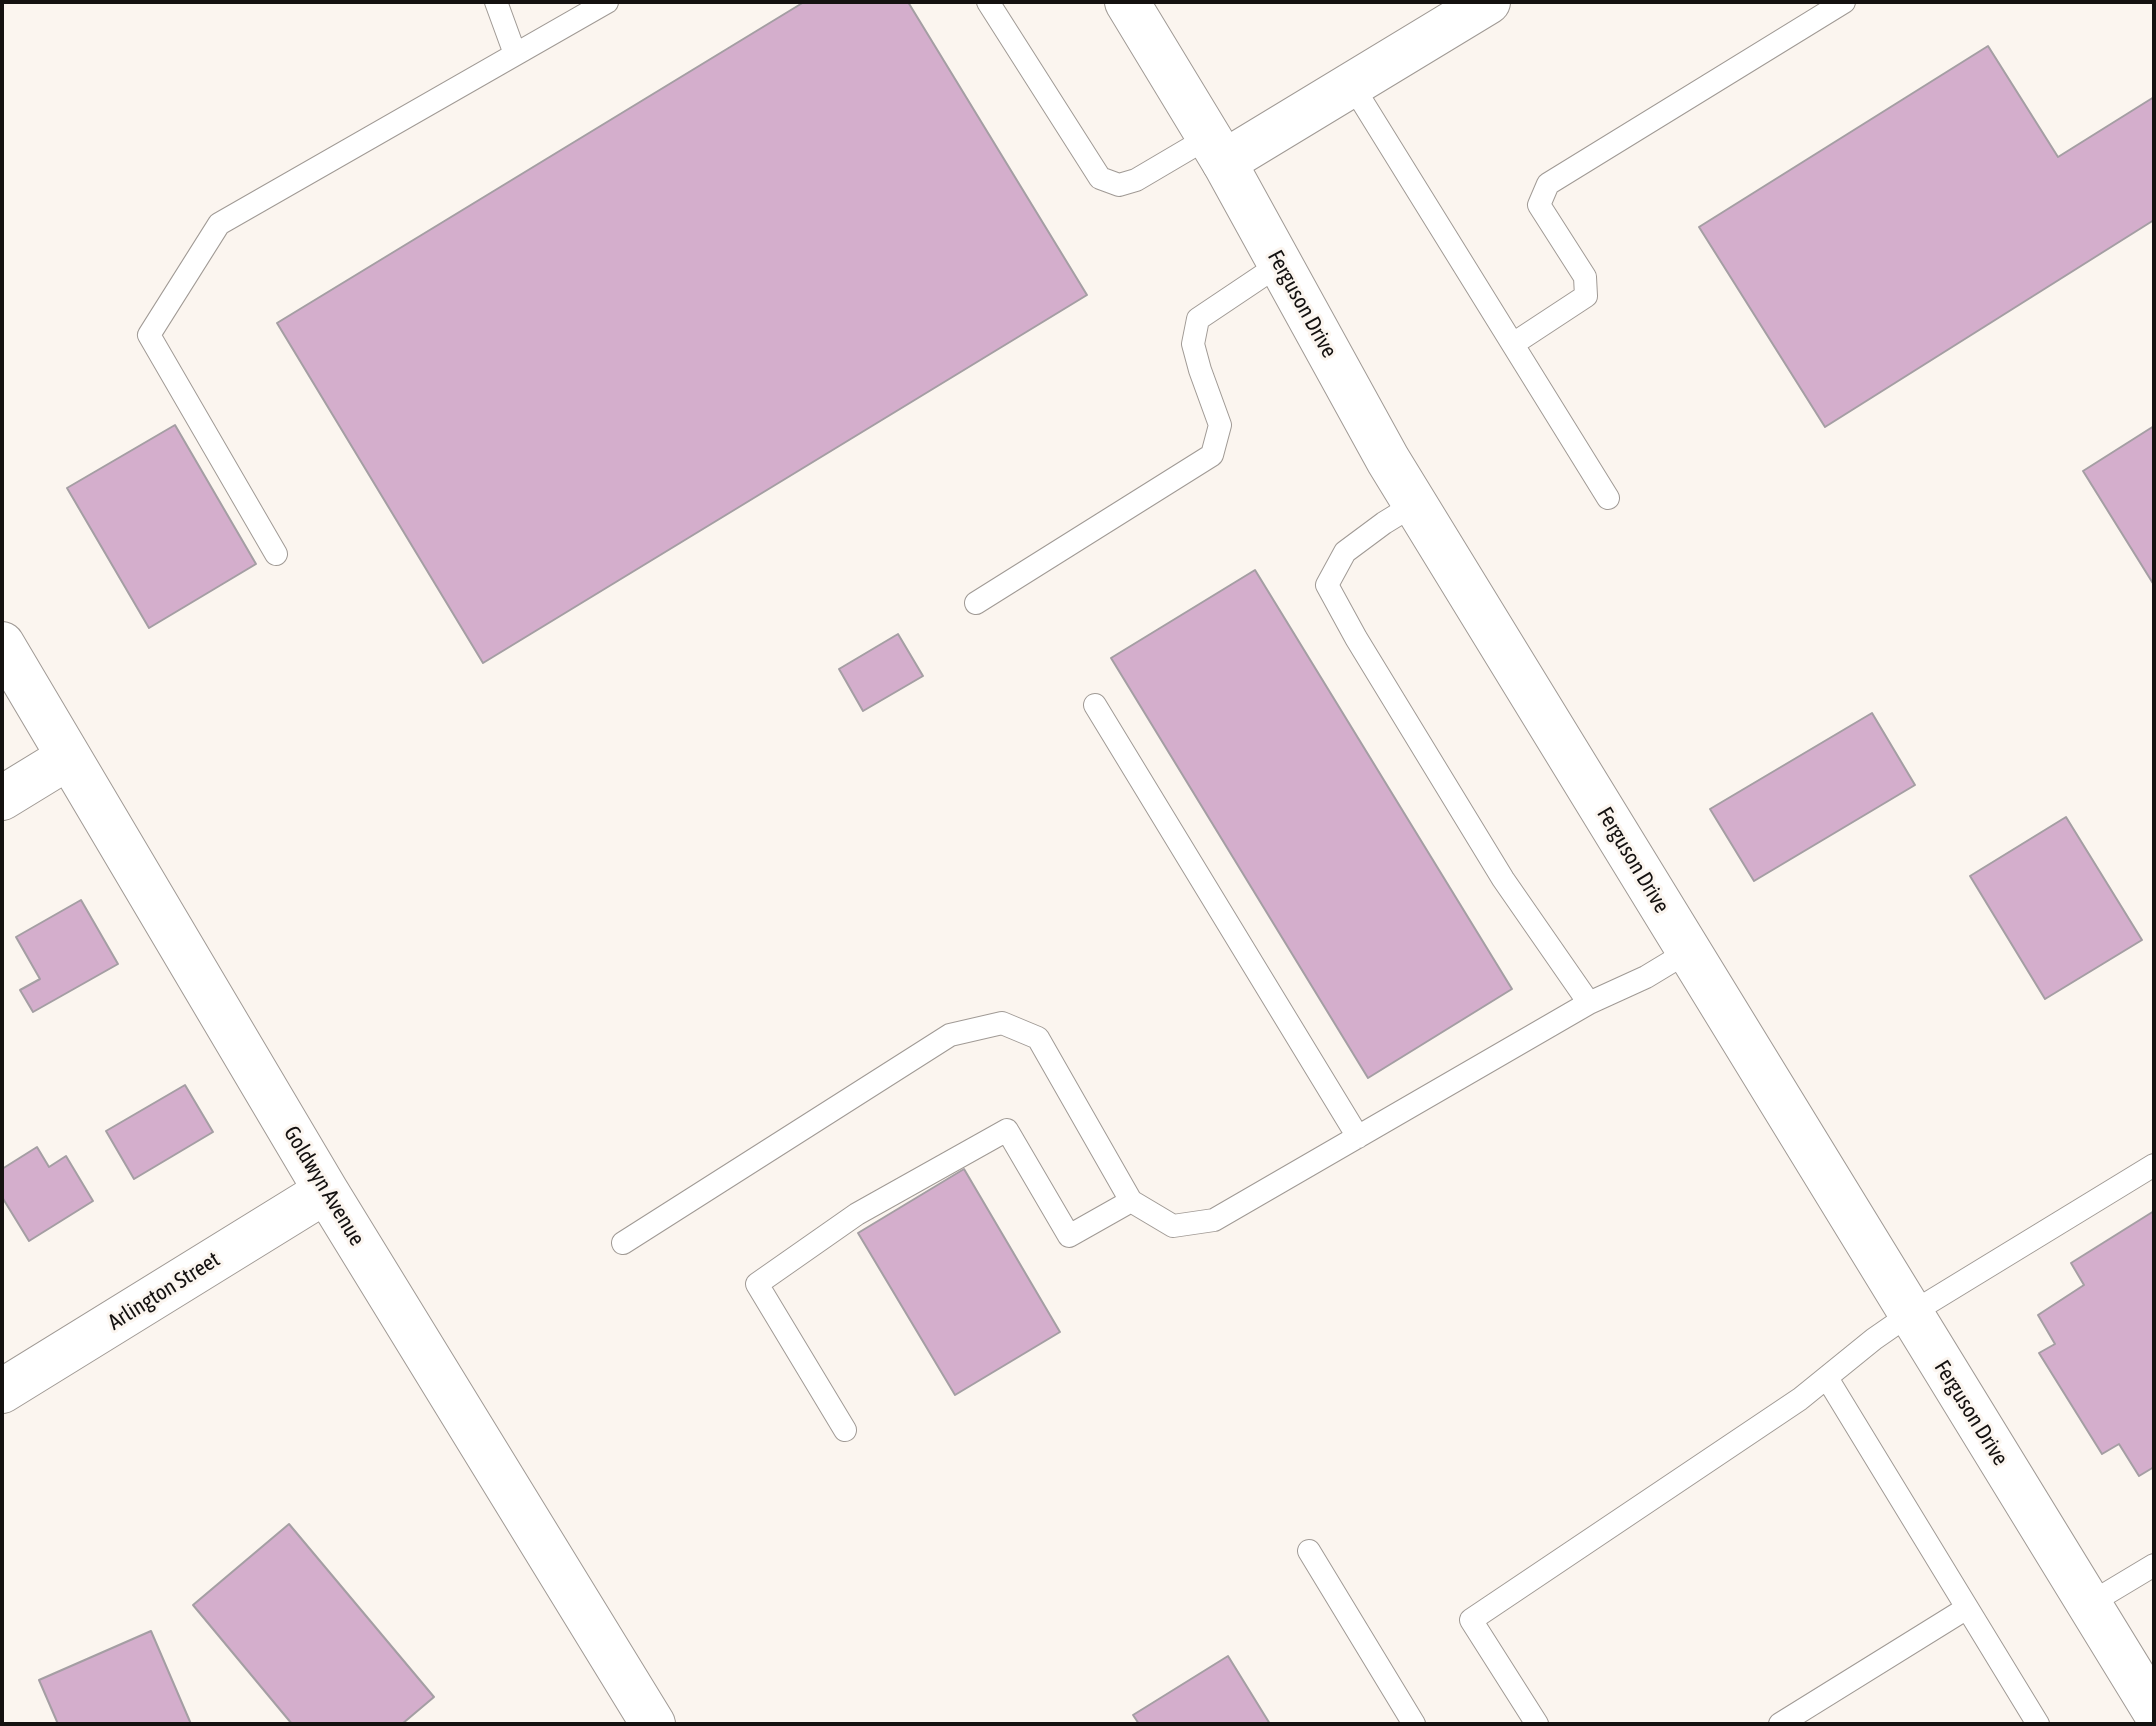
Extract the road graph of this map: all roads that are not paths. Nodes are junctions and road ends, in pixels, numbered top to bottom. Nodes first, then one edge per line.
1 (496, 2) edge
2 (607, 2) edge
3 (988, 2) edge
4 (1127, 2) edge
5 (1488, 2) edge
6 (1844, 2) edge
7 (515, 54) junction
8 (1352, 85) junction
9 (1217, 150) junction
10 (1280, 264) junction
11 (1513, 344) junction
12 (1608, 498) dead end
13 (1415, 504) junction
14 (276, 554) dead end
15 (976, 603) dead end
16 (2, 644) edge
17 (1095, 705) dead end
18 (69, 757) junction
19 (2, 798) edge
20 (1689, 951) junction
21 (1589, 1003) junction
22 (1358, 1137) junction
23 (2154, 1165) edge
24 (326, 1191) junction
25 (1131, 1201) junction
26 (623, 1243) dead end
27 (1910, 1314) junction
28 (1827, 1378) junction
29 (2, 1391) edge
30 (845, 1430) dead end
31 (1309, 1551) dead end
32 (2154, 1565) edge
33 (2089, 1604) junction
34 (1967, 1608) junction
35 (2154, 1710) edge
36 (653, 1724) edge
37 (1414, 1724) edge
38 (1537, 1724) edge
39 (1780, 1724) edge
40 (2038, 1724) edge

1 - 7 lane
2 - 7 lane
3 - 9 lane
4 - 9 street, Ferguson Drive
5 - 8 street
6 - 11 lane
7 - 14 lane
8 - 9 street
8 - 11 lane
9 - 10 street, Ferguson Drive
10 - 13 street, Ferguson Drive
10 - 15 lane
11 - 12 lane
13 - 20 street, Ferguson Drive
13 - 21 lane
16 - 18 street, Goldwyn Avenue
17 - 22 lane
18 - 19 street
18 - 24 street, Goldwyn Avenue
20 - 21 lane
20 - 27 street, Ferguson Drive
21 - 22 lane
22 - 25 lane
23 - 27 lane
24 - 29 street, Arlington Street
24 - 36 street, Goldwyn Avenue
25 - 26 lane
25 - 30 lane
27 - 28 lane
27 - 33 street, Ferguson Drive
28 - 34 lane
28 - 38 lane
31 - 37 lane
32 - 33 lane
33 - 35 street, Ferguson Drive
34 - 39 lane
34 - 40 lane

